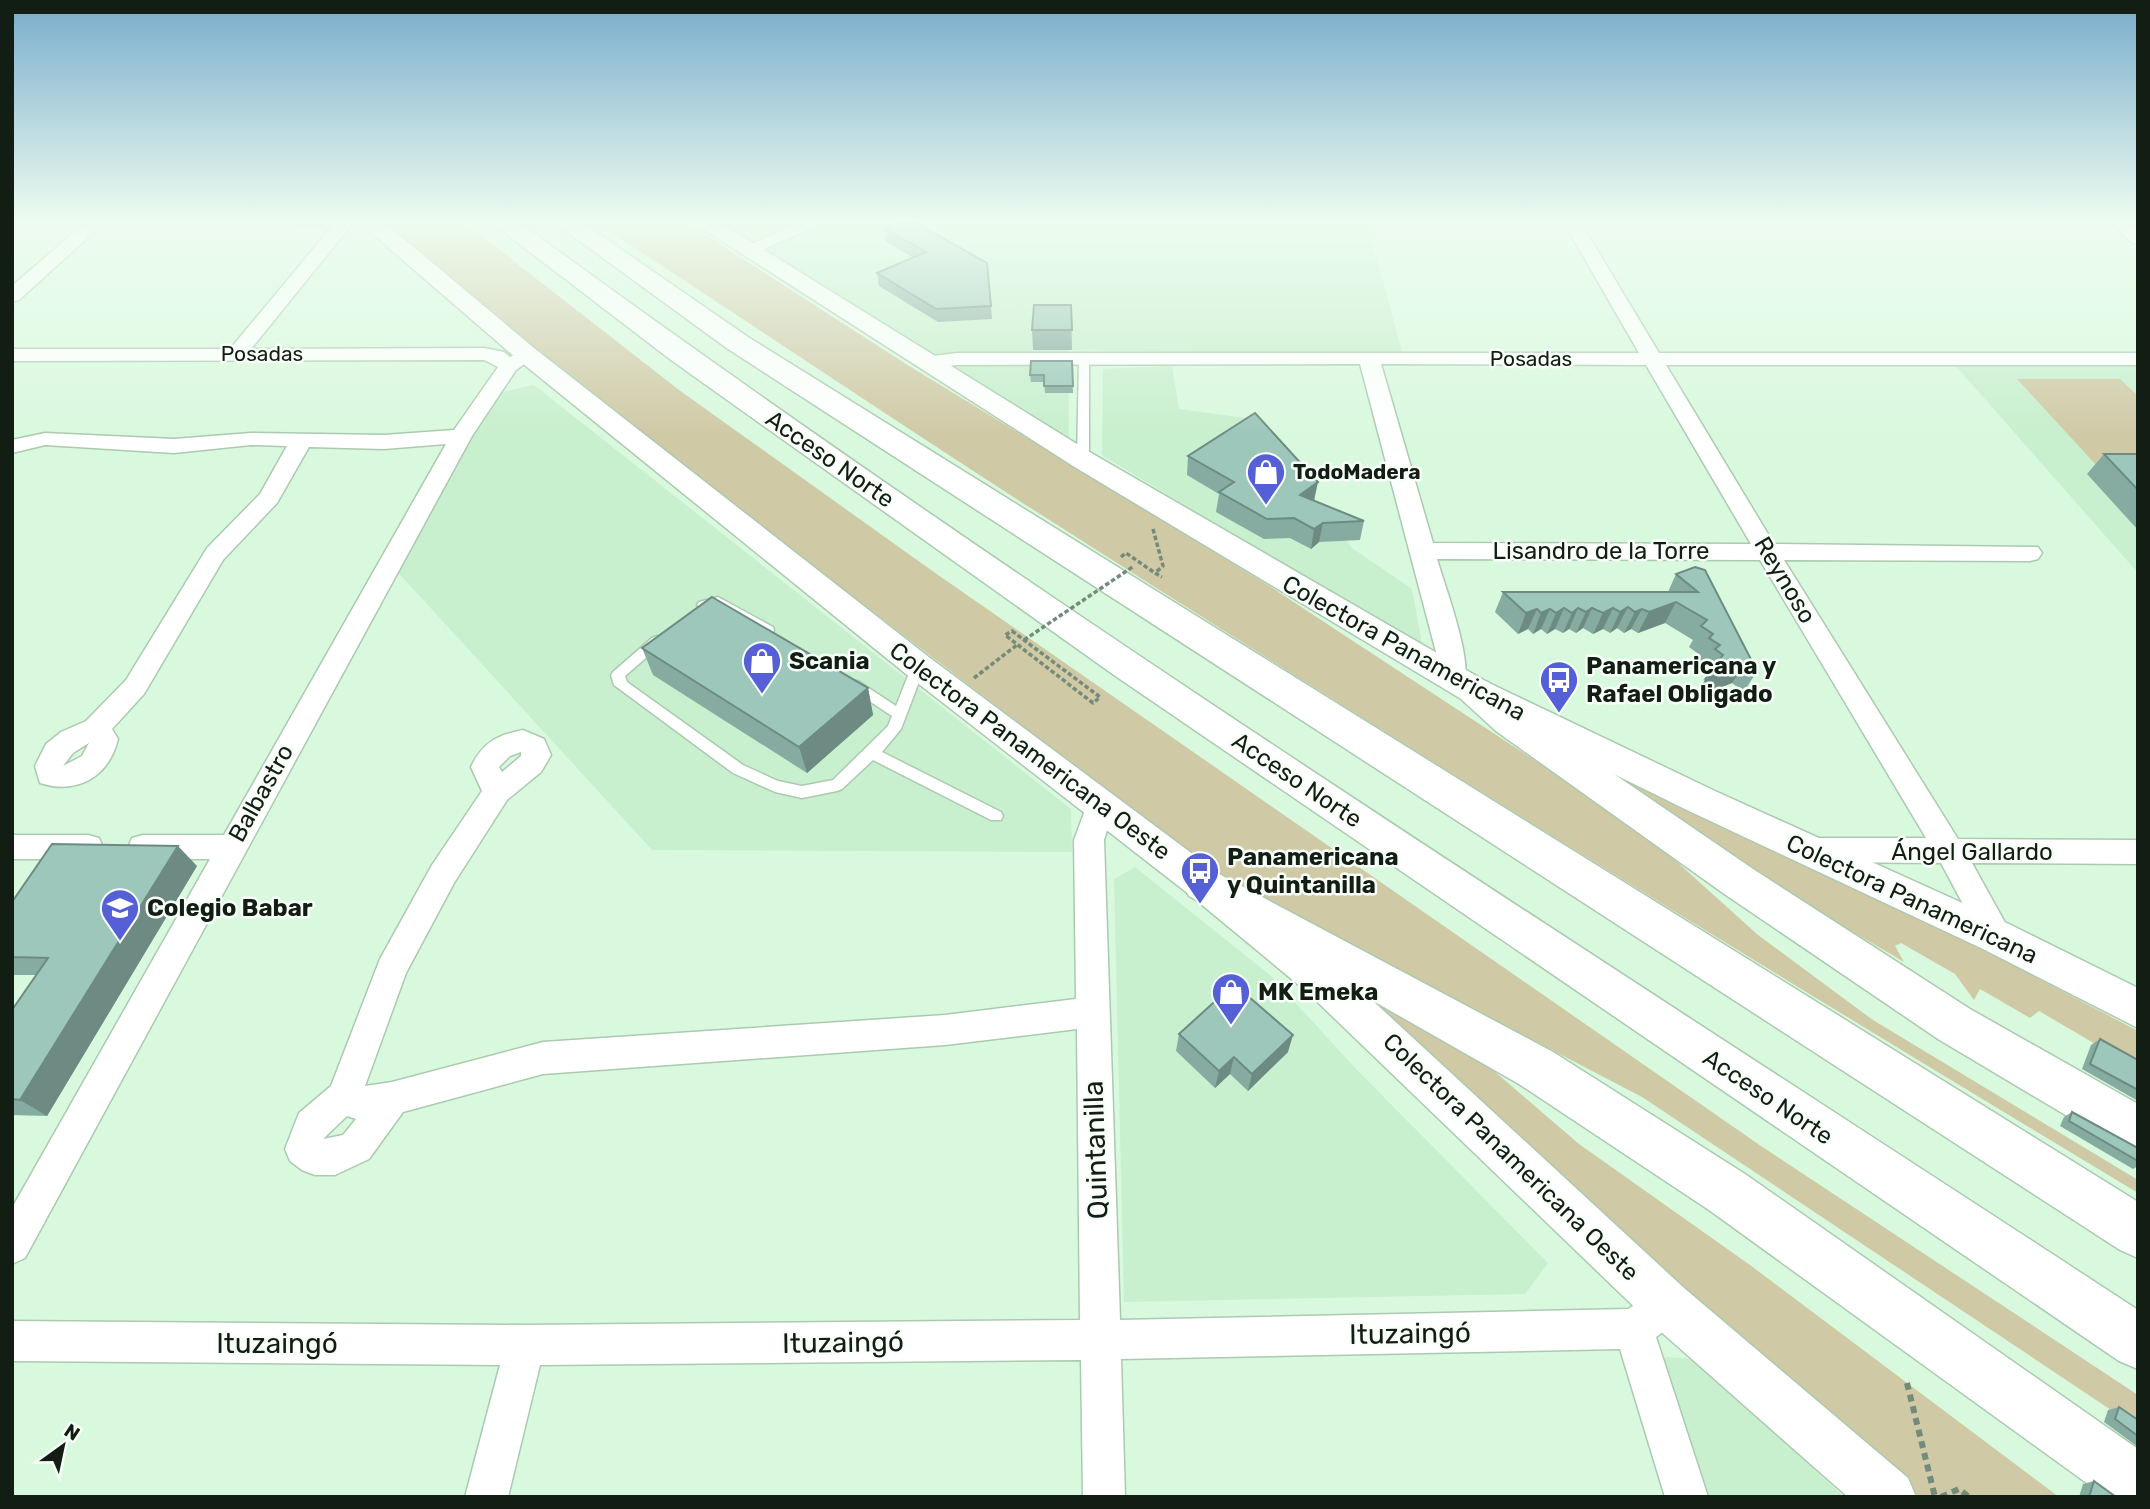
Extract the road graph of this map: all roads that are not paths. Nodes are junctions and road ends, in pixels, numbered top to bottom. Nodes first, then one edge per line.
1 (286, 293) edge
2 (447, 293) edge
3 (599, 293) edge
4 (667, 293) edge
5 (815, 293) edge
6 (1615, 293) edge
7 (236, 354) junction
8 (12, 355) edge
9 (1084, 358) junction
10 (1368, 359) junction
11 (1655, 359) junction
12 (2138, 359) edge
13 (518, 360) junction
14 (925, 363) junction
15 (12, 436) edge
16 (461, 436) junction
17 (45, 439) junction
18 (301, 441) junction
19 (12, 447) edge
20 (1083, 460) junction
21 (1423, 551) junction
22 (1767, 552) junction
23 (2030, 553) dead end
24 (695, 611) edge
25 (665, 635) edge
26 (785, 641) edge
27 (918, 666) junction
28 (842, 677) edge
29 (1464, 685) junction
30 (899, 714) junction
31 (96, 728) dead end
32 (872, 753) junction
33 (497, 792) dead end
34 (1100, 805) junction
35 (996, 816) dead end
36 (12, 847) edge
37 (231, 847) junction
38 (1806, 850) junction
39 (2138, 852) edge
40 (1951, 853) junction
41 (1204, 884) junction
42 (1997, 937) junction
43 (2138, 1009) edge
44 (1091, 1012) junction
45 (344, 1097) junction
46 (392, 1099) junction
47 (2138, 1131) edge
48 (2138, 1232) edge
49 (12, 1245) edge
50 (1651, 1317) junction
51 (1101, 1340) junction
52 (12, 1341) edge
53 (2138, 1342) edge
54 (525, 1345) junction
55 (2138, 1484) edge
56 (486, 1497) edge
57 (1104, 1497) edge
58 (1687, 1497) edge
59 (1889, 1497) edge

1 - 7 street
2 - 13 street, Colectora Panamericana Oeste
3 - 53 highway, Acceso Norte
4 - 48 highway, Acceso Norte
5 - 14 street, Colectora Panamericana
6 - 11 street, Reynoso
7 - 8 street, Posadas
7 - 13 street, Posadas
9 - 10 street, Posadas
9 - 14 street, Posadas
9 - 20 lane
10 - 11 street, Posadas
10 - 21 street
11 - 12 street, Posadas
11 - 22 street, Reynoso
13 - 16 street, Balbastro
13 - 27 street, Colectora Panamericana Oeste
14 - 20 street, Colectora Panamericana
15 - 17 street
16 - 18 street
16 - 37 street, Balbastro
17 - 18 street
17 - 19 street
18 - 31 street
20 - 29 street, Colectora Panamericana
21 - 22 street, Lisandro de la Torre
21 - 29 street
22 - 23 street, Lisandro de la Torre
22 - 40 street, Reynoso
24 - 26 lane
25 - 32 lane
27 - 30 lane
27 - 34 street, Colectora Panamericana Oeste
28 - 30 lane
29 - 38 street, Colectora Panamericana
29 - 47 highway
30 - 32 lane
32 - 35 lane
33 - 45 street
34 - 41 street, Colectora Panamericana Oeste
34 - 44 street, Quintanilla
36 - 37 street
37 - 49 street, Balbastro
38 - 40 street, Ángel Gallardo
38 - 42 street, Colectora Panamericana
39 - 40 street, Ángel Gallardo
40 - 42 street, Reynoso
41 - 50 street, Colectora Panamericana Oeste
41 - 55 highway
42 - 43 street, Colectora Panamericana
44 - 46 street
44 - 51 street, Quintanilla
45 - 46 street
45 - 46 street
50 - 51 street, Ituzaingó
50 - 58 street
50 - 59 street, Colectora Panamericana Oeste
51 - 54 street, Ituzaingó
51 - 57 street, Quintanilla
52 - 54 street, Ituzaingó
54 - 56 street

